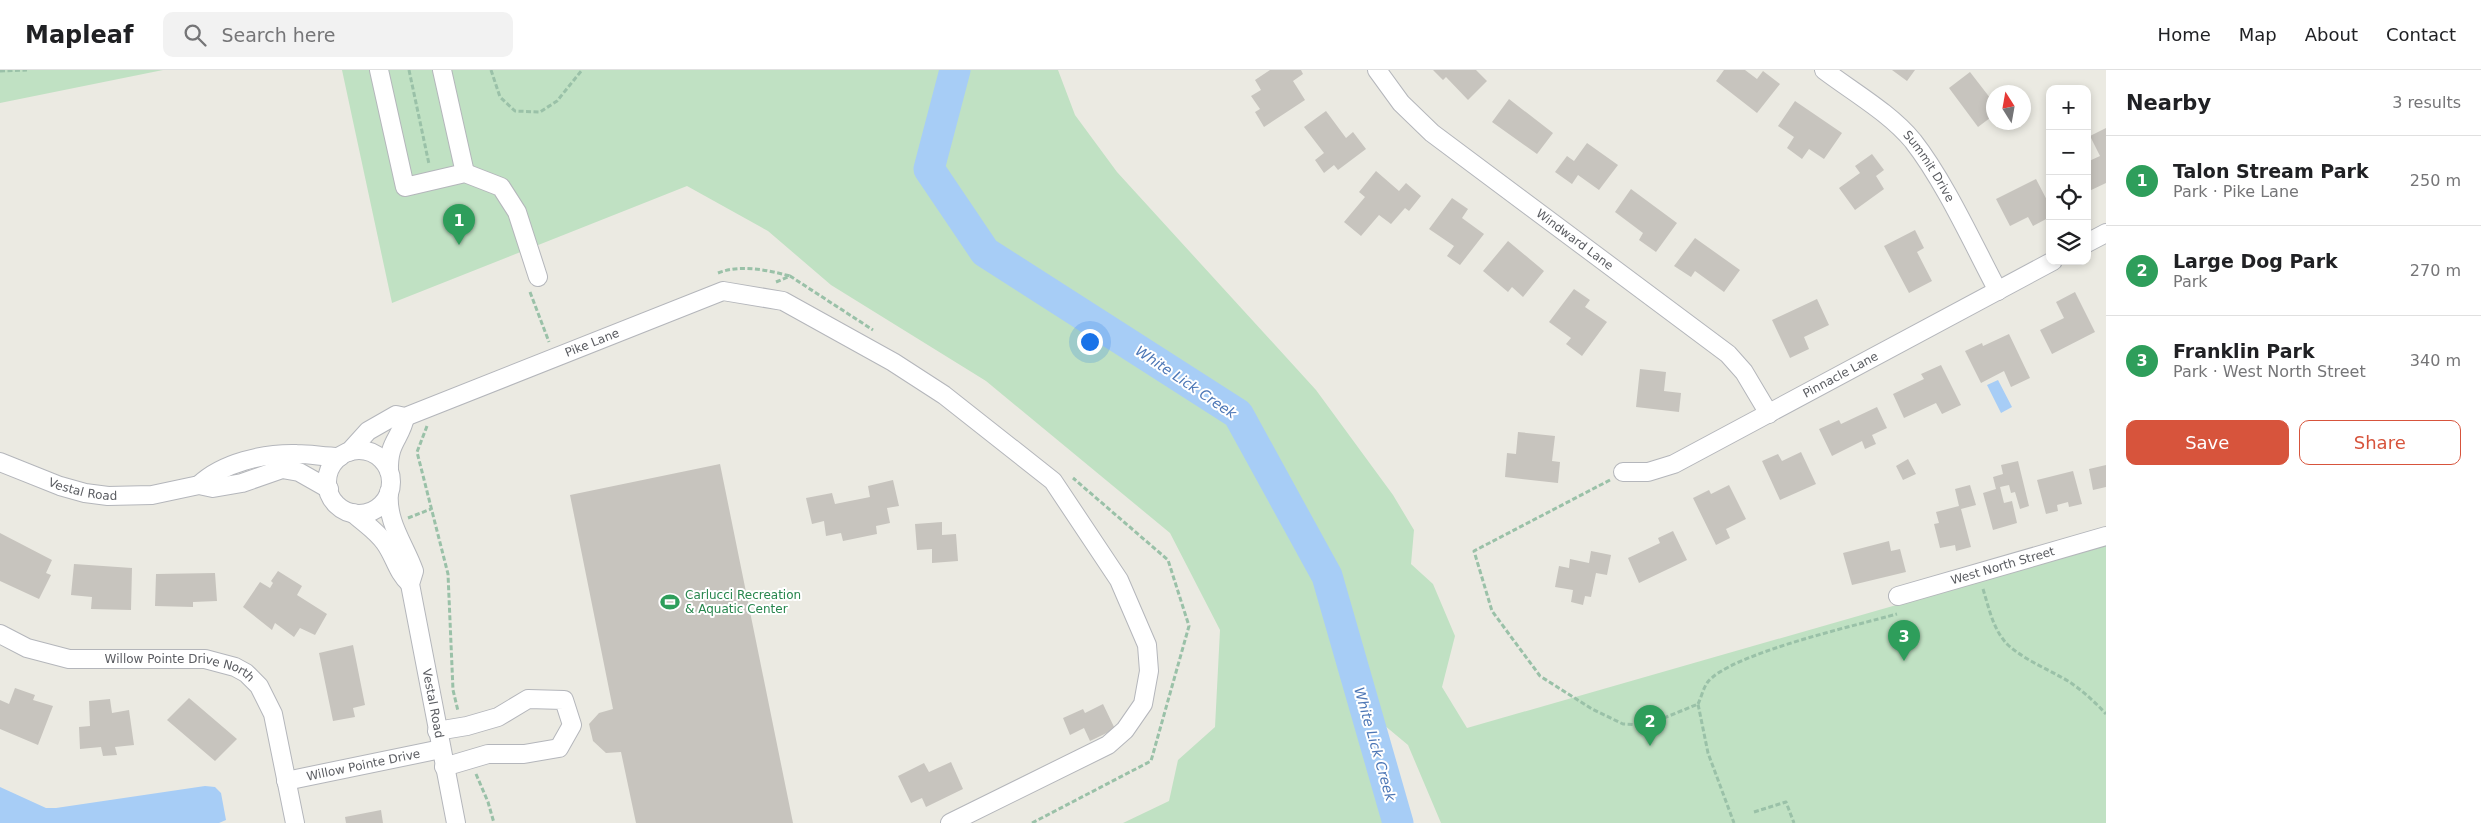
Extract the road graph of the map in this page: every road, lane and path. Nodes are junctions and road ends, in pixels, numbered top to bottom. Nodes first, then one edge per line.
1 (26, 70) edge
2 (379, 70) edge
3 (409, 70) edge
4 (442, 70) edge
5 (491, 70) edge
6 (582, 70) edge
7 (1377, 70) edge
8 (1824, 70) edge
9 (0, 71) edge
10 (465, 173) junction
11 (433, 181) junction
12 (2106, 233) edge
13 (2091, 241) edge
14 (2046, 265) edge
15 (713, 275) dead end
16 (790, 276) junction
17 (534, 283) joint
18 (773, 283) dead end
19 (1998, 291) junction
20 (876, 332) dead end
21 (558, 340) dead end
22 (1769, 414) junction
23 (405, 417) junction
24 (427, 425) dead end
25 (344, 454) junction
26 (0, 462) edge
27 (389, 471) junction
28 (1623, 472) joint
29 (1066, 473) dead end
30 (198, 486) junction
31 (329, 489) junction
32 (389, 492) junction
33 (353, 513) junction
34 (2106, 536) edge
35 (410, 584) junction
36 (1992, 586) dead end
37 (1983, 589) junction
38 (1973, 592) dead end
39 (1899, 605) joint
40 (0, 634) edge
41 (1698, 704) junction
42 (2106, 714) edge
43 (459, 718) dead end
44 (437, 731) junction
45 (441, 749) junction
46 (473, 765) dead end
47 (444, 767) junction
48 (286, 781) junction
49 (1754, 812) dead end
50 (294, 823) edge
51 (456, 823) edge
52 (494, 823) edge
53 (950, 823) edge
54 (1032, 823) edge
55 (1734, 823) edge
56 (1794, 823) edge

1 - 9 path
2 - 11 street
3 - 11 path
4 - 10 street
5 - 6 path
7 - 22 street, Windward Lane
8 - 19 street, Summit Drive
10 - 11 street
10 - 17 street
12 - 13 street
14 - 19 street, Pinnacle Lane
15 - 16 path
16 - 18 path
16 - 20 path
17 - 21 path
19 - 22 street, Pinnacle Lane
22 - 28 street, Pinnacle Lane
23 - 25 street, Pike Lane
23 - 27 street
23 - 53 street, Pike Lane
24 - 43 path
25 - 27 street
25 - 30 street, Vestal Road
25 - 31 street
26 - 30 street, Vestal Road
27 - 32 street
28 - 41 path
29 - 54 path
30 - 31 street, Vestal Road
31 - 33 street
32 - 33 street
32 - 35 street, Vestal Road
33 - 35 street, Vestal Road
34 - 39 street, West North Street
35 - 44 street, Vestal Road
36 - 37 path
37 - 38 path
37 - 42 path
39 - 41 path
40 - 48 street, Willow Pointe Drive North
41 - 55 path
44 - 45 street, Vestal Road
44 - 47 street
45 - 47 street, Vestal Road
45 - 48 street, Willow Pointe Drive
46 - 52 path
47 - 51 street, Vestal Road
48 - 50 street, Willow Pointe Drive North
49 - 56 path

